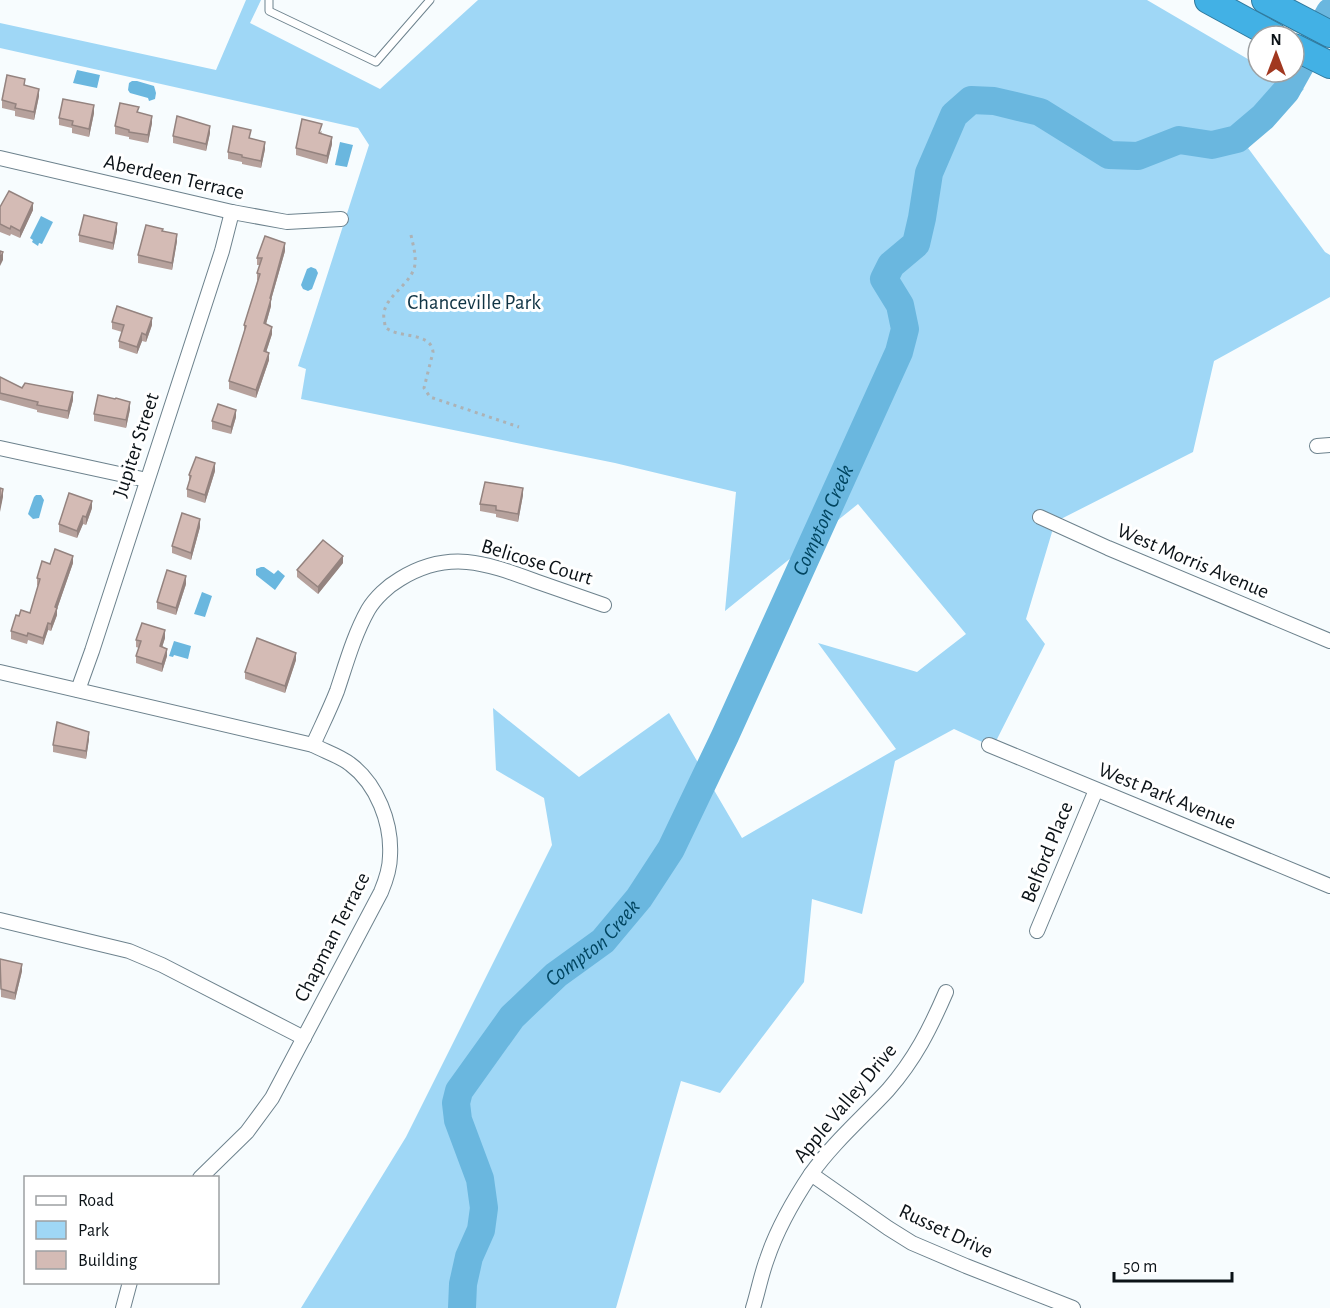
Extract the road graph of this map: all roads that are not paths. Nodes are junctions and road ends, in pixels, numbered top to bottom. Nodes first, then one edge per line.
1 (269, 0) edge
2 (430, 0) edge
3 (1208, 0) edge
4 (1265, 0) edge
5 (1252, 24) edge
6 (1330, 34) edge
7 (1306, 53) edge
8 (1328, 65) edge
9 (0, 158) edge
10 (232, 212) junction
11 (341, 219) dead end
12 (0, 448) edge
13 (147, 480) junction
14 (1040, 517) dead end
15 (604, 605) dead end
16 (1330, 641) edge
17 (0, 672) edge
18 (78, 690) junction
19 (313, 745) junction
20 (989, 745) dead end
21 (1096, 790) junction
22 (1330, 886) edge
23 (0, 920) edge
24 (1037, 931) dead end
25 (946, 992) dead end
26 (304, 1038) junction
27 (811, 1174) junction
28 (202, 1176) edge
29 (129, 1284) edge
30 (123, 1308) edge
31 (753, 1308) edge
32 (1071, 1308) edge

1 - 2 lane
3 - 5 highway
4 - 6 highway
7 - 8 highway
9 - 10 street, Aberdeen Terrace
10 - 11 street, Aberdeen Terrace
10 - 13 street, Jupiter Street
12 - 13 street
13 - 18 street, Jupiter Street
14 - 16 street, West Morris Avenue
15 - 19 street, Belicose Court
17 - 18 street, Chapman Terrace
18 - 19 street, Chapman Terrace
19 - 26 street, Chapman Terrace
20 - 21 street, West Park Avenue
21 - 22 street, West Park Avenue
21 - 24 street, Belford Place
23 - 26 street
25 - 27 street, Apple Valley Drive
26 - 28 street, Chapman Terrace
27 - 31 street, Apple Valley Drive
27 - 32 street, Russet Drive
29 - 30 street

